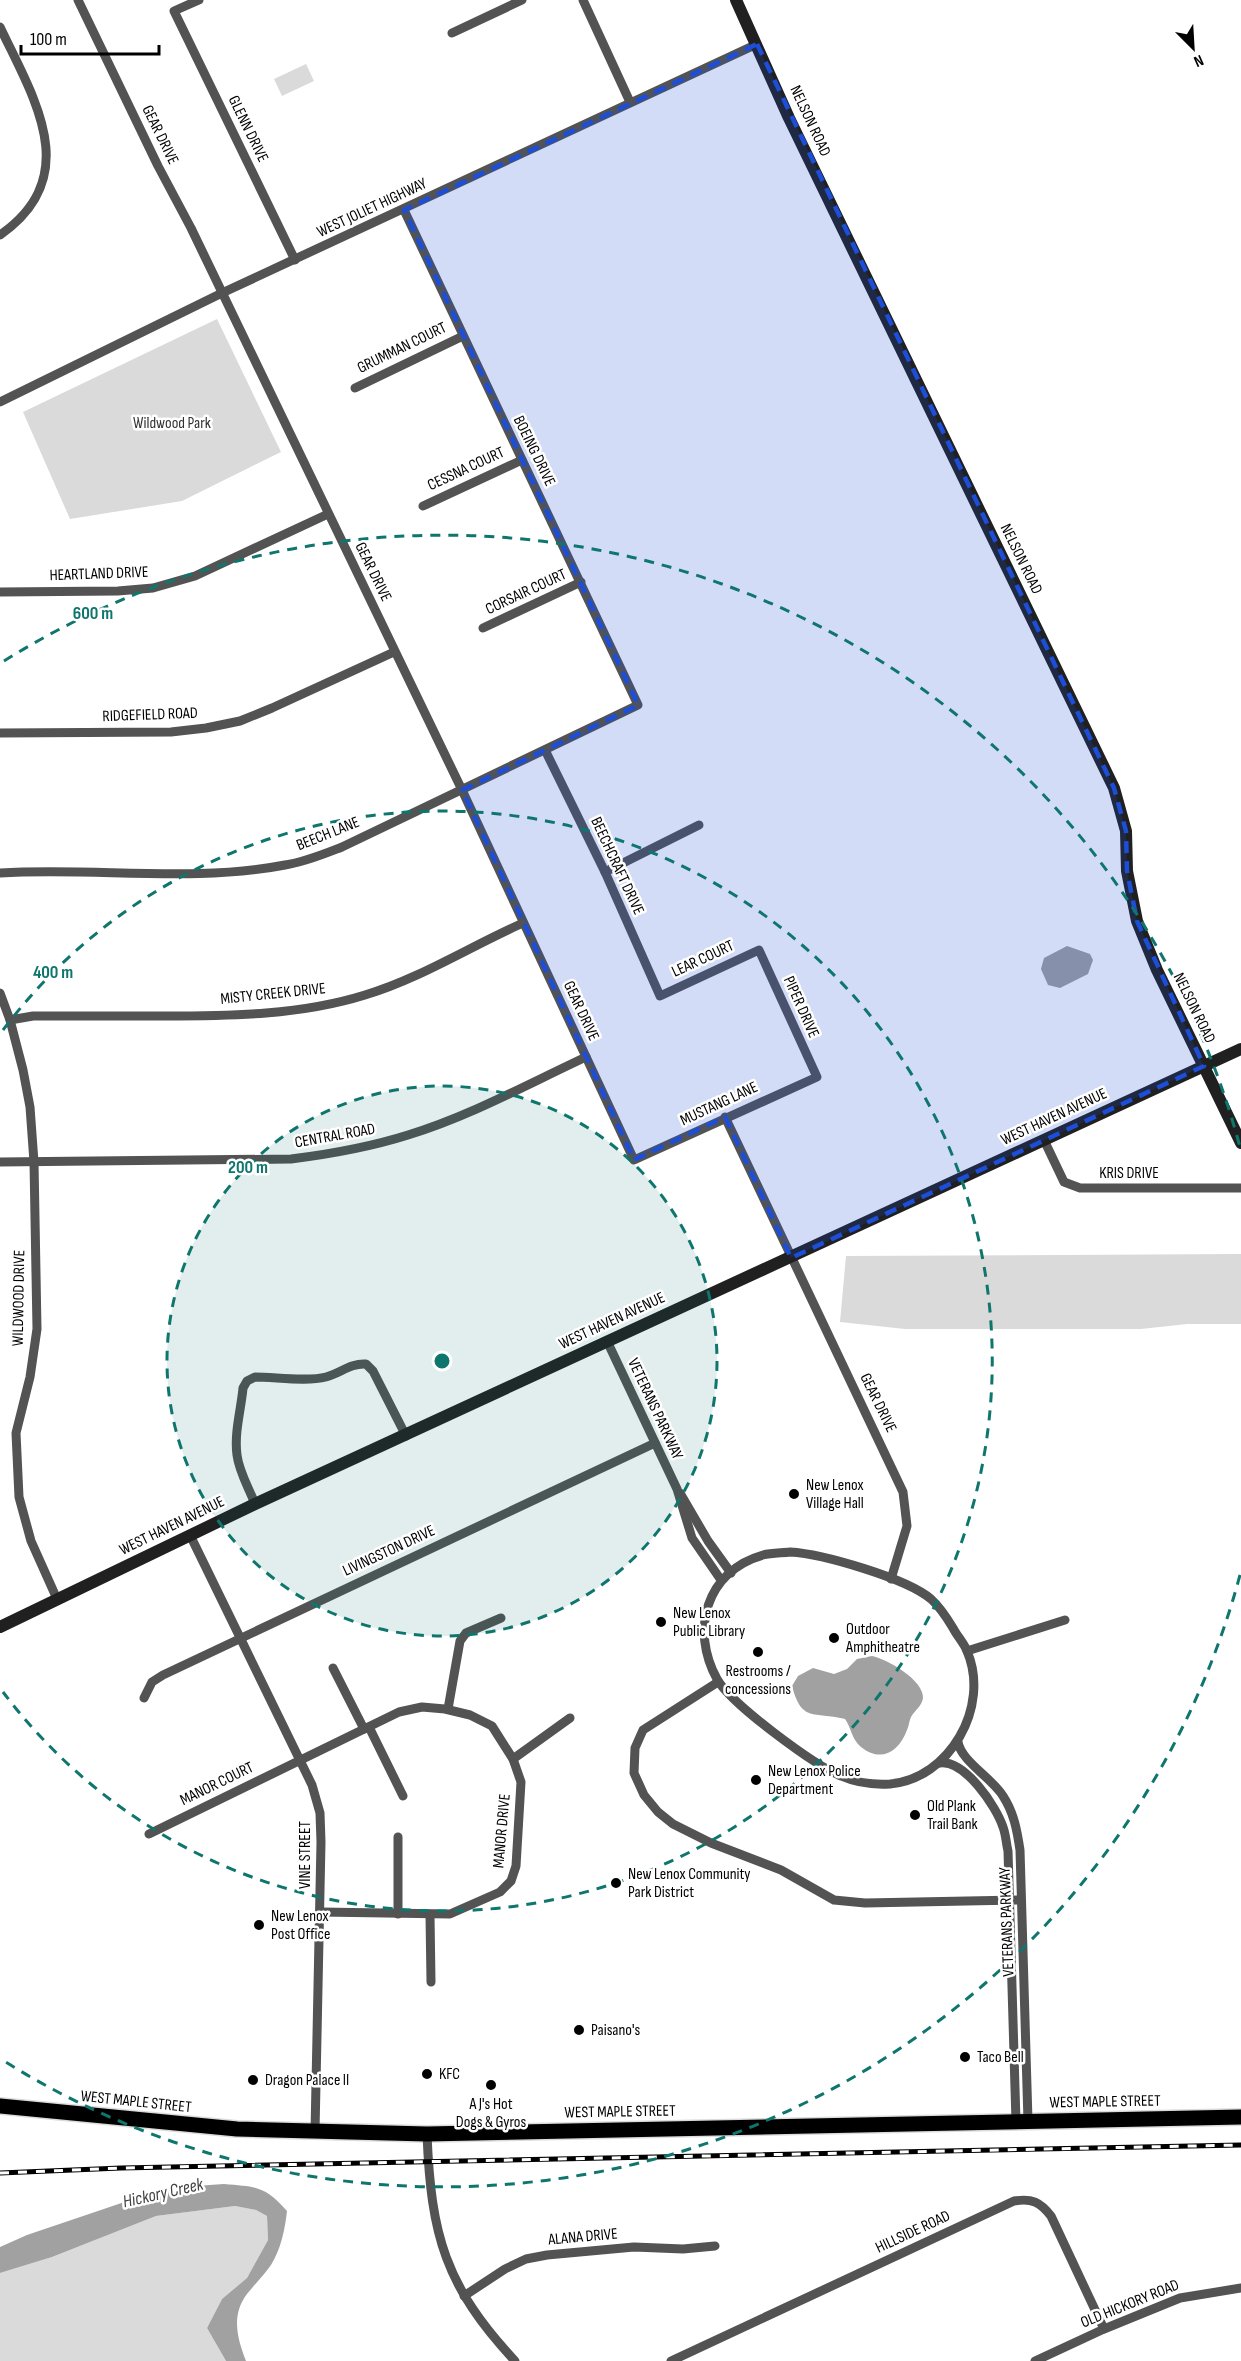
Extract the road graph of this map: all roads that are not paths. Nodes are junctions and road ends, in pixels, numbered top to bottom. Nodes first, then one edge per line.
1 (78, 0) edge
2 (199, 0) edge
3 (522, 0) edge
4 (583, 0) edge
5 (736, 0) edge
6 (0, 27) edge
7 (452, 33) dead end
8 (757, 44) junction
9 (630, 102) junction
10 (404, 210) junction
11 (0, 235) edge
12 (295, 260) junction
13 (222, 293) junction
14 (463, 336) junction
15 (355, 388) dead end
16 (0, 402) edge
17 (522, 460) junction
18 (423, 506) dead end
19 (328, 514) junction
20 (581, 582) junction
21 (0, 591) edge
22 (483, 628) dead end
23 (394, 652) junction
24 (638, 705) joint
25 (0, 733) edge
26 (545, 750) junction
27 (462, 790) junction
28 (699, 825) dead end
29 (605, 872) junction
30 (0, 873) edge
31 (523, 923) junction
32 (759, 950) joint
33 (0, 993) edge
34 (660, 996) joint
35 (10, 1020) junction
36 (1241, 1049) edge
37 (586, 1057) junction
38 (1204, 1066) junction
39 (817, 1077) joint
40 (725, 1117) junction
41 (1044, 1140) junction
42 (1241, 1143) edge
43 (634, 1161) joint
44 (0, 1162) edge
45 (34, 1162) junction
46 (1241, 1188) edge
47 (791, 1258) junction
48 (607, 1341) junction
49 (406, 1436) junction
50 (656, 1443) junction
51 (676, 1489) junction
52 (255, 1504) junction
53 (190, 1535) junction
54 (731, 1573) junction
55 (891, 1579) junction
56 (722, 1580) junction
57 (57, 1599) junction
58 (501, 1618) dead end
59 (1065, 1620) dead end
60 (0, 1627) edge
61 (238, 1638) junction
62 (967, 1651) junction
63 (333, 1668) dead end
64 (718, 1682) junction
65 (144, 1698) dead end
66 (448, 1709) junction
67 (570, 1718) dead end
68 (366, 1728) junction
69 (958, 1742) junction
70 (513, 1759) junction
71 (299, 1761) junction
72 (940, 1762) junction
73 (403, 1796) dead end
74 (149, 1834) dead end
75 (398, 1837) dead end
76 (1009, 1900) junction
77 (1021, 1900) junction
78 (320, 1912) junction
79 (398, 1914) junction
80 (430, 1915) junction
81 (431, 1982) dead end
82 (0, 2106) edge
83 (1241, 2117) edge
84 (1022, 2122) junction
85 (315, 2132) junction
86 (427, 2134) junction
87 (715, 2246) dead end
88 (1241, 2288) edge
89 (465, 2296) junction
90 (1104, 2329) junction
91 (515, 2361) edge
92 (671, 2361) edge
93 (1035, 2361) edge

1 - 13 street, GEAR DRIVE
2 - 12 street, GLENN DRIVE
3 - 7 street
4 - 9 street
5 - 8 street, NELSON ROAD
6 - 11 street
8 - 9 street, WEST JOLIET HIGHWAY
8 - 38 street, NELSON ROAD
9 - 10 street, WEST JOLIET HIGHWAY
10 - 12 street, WEST JOLIET HIGHWAY
10 - 14 street, BOEING DRIVE
12 - 13 street, WEST JOLIET HIGHWAY
13 - 16 street, WEST JOLIET HIGHWAY
13 - 19 street, GEAR DRIVE
14 - 15 street, GRUMMAN COURT
14 - 17 street, BOEING DRIVE
17 - 18 street, CESSNA COURT
17 - 20 street, BOEING DRIVE
19 - 21 street, HEARTLAND DRIVE
19 - 23 street, GEAR DRIVE
20 - 22 street, CORSAIR COURT
20 - 24 street, BOEING DRIVE
23 - 25 street, RIDGEFIELD ROAD
23 - 27 street, GEAR DRIVE
24 - 26 street, BEECH LANE
26 - 27 street, BEECH LANE
26 - 29 street, BEECHCRAFT DRIVE
27 - 30 street, BEECH LANE
27 - 31 street, GEAR DRIVE
28 - 29 street
29 - 34 street, BEECHCRAFT DRIVE
31 - 35 street, MISTY CREEK DRIVE
31 - 37 street, GEAR DRIVE
32 - 34 street, LEAR COURT
32 - 39 street, PIPER DRIVE
33 - 35 street, WILDWOOD DRIVE
35 - 45 street, WILDWOOD DRIVE
36 - 38 street, WEST HAVEN AVENUE
37 - 43 street, GEAR DRIVE
37 - 45 street, CENTRAL ROAD
38 - 41 street, WEST HAVEN AVENUE
38 - 42 street, NELSON ROAD
39 - 40 street, MUSTANG LANE
40 - 43 street, MUSTANG LANE
40 - 47 street, GEAR DRIVE
41 - 46 street, KRIS DRIVE
41 - 47 street, WEST HAVEN AVENUE
44 - 45 street, CENTRAL ROAD
45 - 57 street, WILDWOOD DRIVE
47 - 48 street, WEST HAVEN AVENUE
47 - 55 street, GEAR DRIVE
48 - 49 street, WEST HAVEN AVENUE
48 - 50 street, VETERANS PARKWAY
49 - 52 street, WEST HAVEN AVENUE
49 - 52 street
50 - 51 street, VETERANS PARKWAY
50 - 61 street, LIVINGSTON DRIVE
51 - 54 street, VETERANS PARKWAY
51 - 56 street, VETERANS PARKWAY
52 - 53 street, WEST HAVEN AVENUE
53 - 57 street, WEST HAVEN AVENUE
53 - 61 street, VINE STREET
54 - 55 street
54 - 56 street
55 - 62 street
56 - 64 street
57 - 60 street, WEST HAVEN AVENUE
58 - 66 street
59 - 62 street
61 - 65 street, LIVINGSTON DRIVE
61 - 71 street, VINE STREET
62 - 69 street
63 - 68 street
64 - 72 street
64 - 76 street
66 - 68 street, MANOR DRIVE
66 - 70 street, MANOR DRIVE
67 - 70 street
68 - 71 street, MANOR DRIVE
68 - 73 street
69 - 72 street
69 - 77 street, VETERANS PARKWAY
70 - 80 street, MANOR DRIVE
71 - 74 street, MANOR COURT
71 - 78 street, VINE STREET
72 - 76 street, VETERANS PARKWAY
75 - 79 street
76 - 77 street
76 - 84 street, VETERANS PARKWAY
77 - 84 street, VETERANS PARKWAY
78 - 79 street, MANOR DRIVE
78 - 85 street, VINE STREET
79 - 80 street, MANOR DRIVE
80 - 81 street
82 - 85 main road, WEST MAPLE STREET
83 - 84 main road, WEST MAPLE STREET
84 - 86 main road, WEST MAPLE STREET
85 - 86 main road, WEST MAPLE STREET
86 - 89 street
87 - 89 street, ALANA DRIVE
88 - 90 street, OLD HICKORY ROAD
89 - 91 street
90 - 92 street, HILLSIDE ROAD
90 - 93 street, OLD HICKORY ROAD

